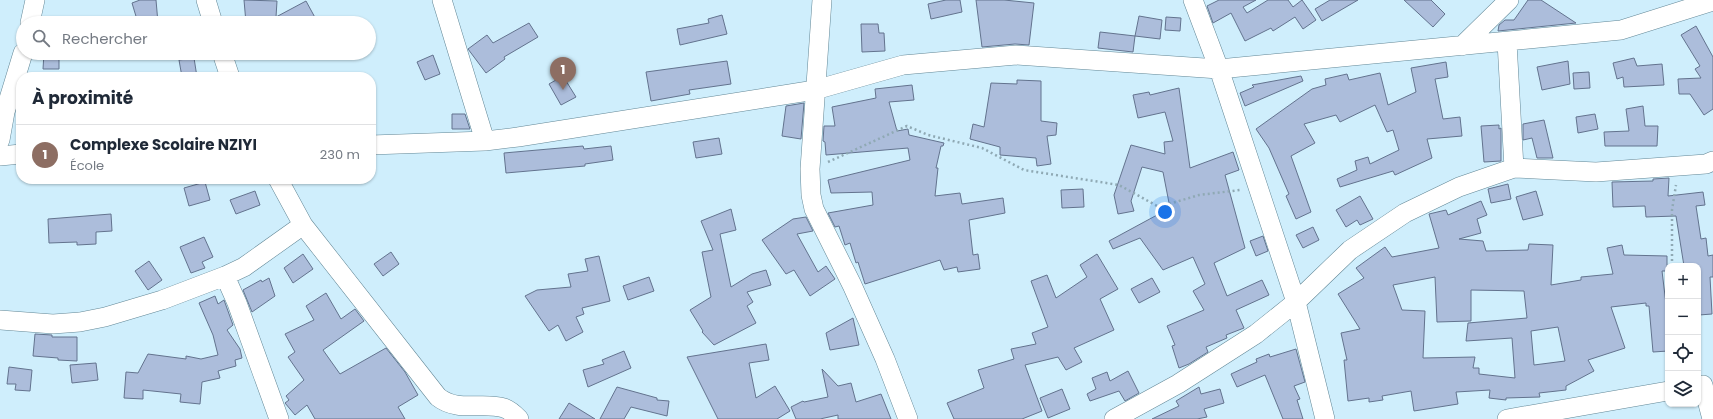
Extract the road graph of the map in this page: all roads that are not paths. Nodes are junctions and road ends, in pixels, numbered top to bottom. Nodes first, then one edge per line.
1 (35, 0) edge
2 (206, 0) edge
3 (442, 0) edge
4 (822, 0) edge
5 (1193, 0) edge
6 (1509, 0) edge
7 (1713, 1) edge
8 (32, 16) edge
9 (211, 16) edge
10 (1507, 42) junction
11 (1462, 46) junction
12 (21, 60) edge
13 (224, 60) edge
14 (1219, 70) junction
15 (17, 72) edge
16 (228, 72) edge
17 (16, 76) edge
18 (815, 90) junction
19 (0, 140) edge
20 (485, 141) junction
21 (376, 145) edge
22 (16, 154) edge
23 (0, 156) edge
24 (1713, 161) edge
25 (1514, 168) junction
26 (281, 184) edge
27 (303, 225) junction
28 (224, 276) junction
29 (1296, 302) junction
30 (0, 320) edge
31 (1705, 384) edge
32 (1665, 392) edge
33 (279, 419) edge
34 (519, 419) edge
35 (908, 419) edge
36 (1114, 419) edge
37 (1325, 419) edge
38 (1507, 419) edge
39 (1712, 419) edge

1 - 8 street
2 - 9 street
3 - 20 street
4 - 18 street
5 - 14 street
6 - 11 street
7 - 10 street
10 - 11 street
10 - 25 street
11 - 14 street
12 - 15 street
13 - 16 street
14 - 18 street
14 - 29 street
17 - 19 street
18 - 20 street
18 - 35 street
20 - 21 street
22 - 23 street
24 - 25 street
25 - 29 street
26 - 27 street
27 - 28 street
27 - 34 street
28 - 30 street
28 - 33 street
29 - 36 street
29 - 37 street
31 - 39 street
32 - 38 street

